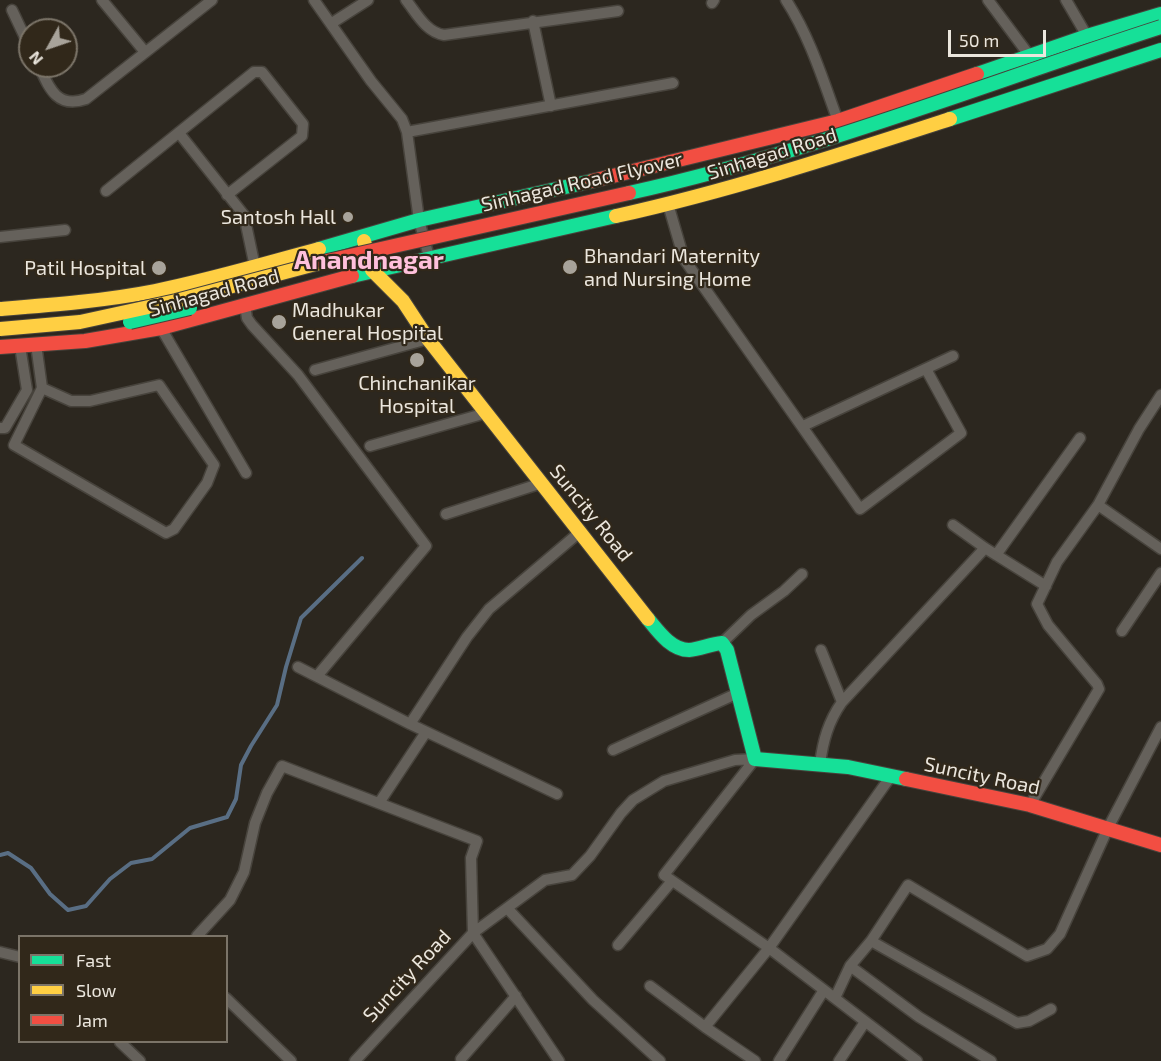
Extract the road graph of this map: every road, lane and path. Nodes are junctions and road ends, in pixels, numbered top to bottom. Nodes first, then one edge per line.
1 (102, 0) edge
2 (314, 0) edge
3 (368, 0) edge
4 (406, 0) edge
5 (786, 0) edge
6 (988, 0) edge
7 (1066, 0) edge
8 (210, 1) edge
9 (12, 10) dead end
10 (618, 11) dead end
11 (1161, 14) edge
12 (533, 21) junction
13 (18, 23) edge
14 (332, 23) junction
15 (1161, 27) edge
16 (1087, 36) junction
17 (1161, 38) edge
18 (1161, 50) edge
19 (145, 52) junction
20 (1029, 56) junction
21 (44, 78) edge
22 (673, 83) dead end
23 (551, 106) junction
24 (838, 121) junction
25 (407, 132) junction
26 (178, 133) junction
27 (106, 190) dead end
28 (227, 195) junction
29 (668, 204) junction
30 (419, 220) junction
31 (65, 230) dead end
32 (362, 236) junction
33 (0, 237) edge
34 (429, 257) junction
35 (255, 267) junction
36 (372, 270) junction
37 (244, 305) junction
38 (0, 309) edge
39 (161, 328) junction
40 (0, 330) edge
41 (0, 336) edge
42 (428, 339) junction
43 (36, 345) junction
44 (20, 346) junction
45 (0, 347) edge
46 (953, 356) dead end
47 (926, 369) junction
48 (315, 370) dead end
49 (42, 388) junction
50 (1161, 395) edge
51 (486, 413) junction
52 (803, 426) junction
53 (0, 428) edge
54 (1080, 438) dead end
55 (370, 446) dead end
56 (246, 473) dead end
57 (542, 483) junction
58 (1098, 505) junction
59 (446, 514) dead end
60 (952, 525) dead end
61 (581, 531) junction
62 (985, 548) junction
63 (1161, 549) edge
64 (996, 555) junction
65 (1161, 573) edge
66 (802, 574) dead end
67 (1046, 586) junction
68 (1122, 631) dead end
69 (722, 643) junction
70 (821, 650) dead end
71 (298, 667) dead end
72 (318, 675) junction
73 (738, 693) junction
74 (842, 702) junction
75 (410, 724) junction
76 (1161, 727) edge
77 (426, 732) junction
78 (613, 750) dead end
79 (755, 759) junction
80 (820, 764) junction
81 (891, 776) junction
82 (557, 794) dead end
83 (379, 803) junction
84 (1030, 805) junction
85 (1108, 828) junction
86 (1161, 845) edge
87 (672, 881) junction
88 (507, 908) junction
89 (473, 933) junction
90 (198, 935) edge
91 (872, 941) junction
92 (618, 945) dead end
93 (769, 948) junction
94 (0, 952) edge
95 (18, 956) edge
96 (850, 966) junction
97 (650, 987) dead end
98 (824, 990) junction
99 (516, 996) junction
100 (835, 998) junction
101 (228, 1000) edge
102 (1051, 1009) dead end
103 (866, 1022) junction
104 (705, 1027) junction
105 (122, 1043) edge
106 (461, 1059) dead end
107 (140, 1061) edge
108 (291, 1061) edge
109 (355, 1061) edge
110 (559, 1061) edge
111 (660, 1061) edge
112 (755, 1061) edge
113 (779, 1061) edge
114 (839, 1061) edge
115 (918, 1061) edge
116 (991, 1061) edge

1 - 19 street
2 - 14 street
3 - 14 street
4 - 12 street
5 - 24 street
6 - 20 street
7 - 16 street
8 - 19 street
9 - 13 street
10 - 12 street
11 - 16 main road, Sinhagad Road
12 - 23 street
14 - 25 street
15 - 40 main road, Sinhagad Road Flyover, bridge
16 - 20 main road, Sinhagad Road
17 - 41 main road, Sinhagad Road Flyover, bridge
18 - 29 main road, Sinhagad Road
19 - 21 street
20 - 24 main road, Sinhagad Road
22 - 23 street
23 - 25 street
24 - 30 main road, Sinhagad Road
25 - 30 street
26 - 27 street
26 - 28 street
26 - 28 street
28 - 35 street
29 - 34 main road, Sinhagad Road
29 - 52 street
30 - 32 main road, Sinhagad Road
30 - 34 street
31 - 33 street
32 - 35 main road, Sinhagad Road
32 - 36 main road
34 - 36 main road, Sinhagad Road
35 - 38 main road, Sinhagad Road
36 - 37 main road, Sinhagad Road
36 - 42 main road, Suncity Road
37 - 39 main road, Sinhagad Road
37 - 72 street
39 - 43 main road, Sinhagad Road
39 - 56 street
42 - 48 street
42 - 51 main road, Suncity Road
43 - 44 main road, Sinhagad Road
43 - 49 street
44 - 45 main road, Sinhagad Road
44 - 53 street
46 - 47 street
47 - 52 street
47 - 52 street
49 - 49 street
50 - 58 street
51 - 55 street
51 - 57 main road, Suncity Road
54 - 64 street
57 - 59 street
57 - 61 main road, Suncity Road
58 - 63 street
58 - 67 street
60 - 62 street
61 - 69 main road, Suncity Road
61 - 75 street
62 - 64 street
62 - 74 street
64 - 67 street
65 - 68 street
66 - 69 street
67 - 84 street
69 - 73 main road
70 - 74 street
71 - 72 street
72 - 75 street
73 - 78 street
73 - 79 main road
74 - 80 street
75 - 77 street
76 - 85 street
77 - 82 street
77 - 83 street
79 - 80 main road, Suncity Road
79 - 87 street
79 - 88 street, Suncity Road
80 - 81 main road, Suncity Road
81 - 84 main road, Suncity Road
81 - 93 street
83 - 89 street
83 - 90 street
84 - 85 main road, Suncity Road
85 - 86 main road, Suncity Road
85 - 91 street
87 - 92 street
87 - 93 street
88 - 89 street, Suncity Road
88 - 111 street
89 - 99 street
89 - 109 street, Suncity Road
91 - 96 street
91 - 102 street
93 - 98 street
93 - 104 street
94 - 95 street
96 - 100 street
96 - 116 street
97 - 104 street
98 - 100 street
98 - 113 street
99 - 106 street
99 - 110 street
100 - 103 street
101 - 108 street
103 - 114 street
103 - 115 street
104 - 112 street
105 - 107 street

